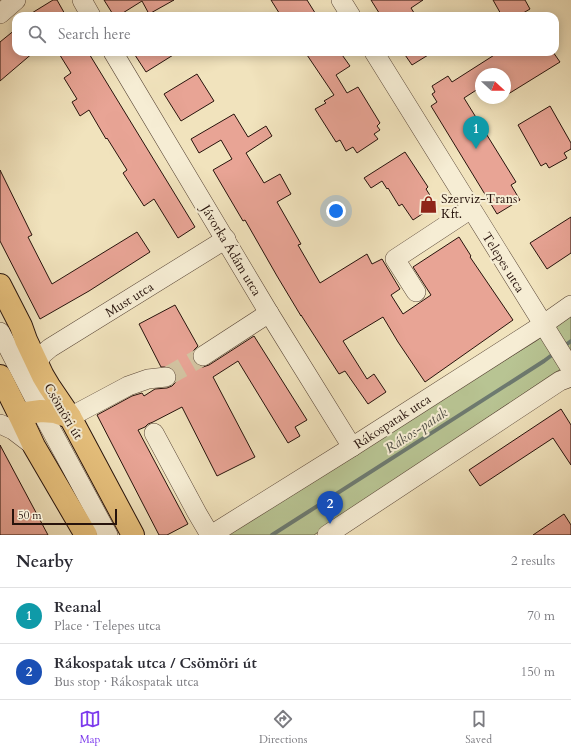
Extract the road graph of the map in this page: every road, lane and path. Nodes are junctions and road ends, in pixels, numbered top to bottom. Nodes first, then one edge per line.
1 (16, 0) edge
2 (82, 0) edge
3 (341, 0) edge
4 (90, 12) edge
5 (348, 12) edge
6 (0, 14) edge
7 (115, 56) edge
8 (376, 56) edge
9 (471, 209) junction
10 (226, 239) junction
11 (0, 285) edge
12 (416, 292) dead end
13 (571, 304) edge
14 (270, 313) junction
15 (548, 331) junction
16 (0, 332) edge
17 (203, 356) tunnel mouth
18 (37, 363) junction
19 (570, 370) edge
20 (0, 376) edge
21 (166, 377) tunnel mouth
22 (37, 404) junction
23 (70, 417) junction
24 (0, 424) edge
25 (154, 433) dead end
26 (34, 446) junction
27 (352, 447) junction
28 (49, 472) junction
29 (86, 535) edge
30 (108, 535) edge
31 (133, 535) edge
32 (211, 535) edge
33 (327, 535) edge

1 - 6 street
2 - 4 street
3 - 5 street
7 - 10 street, Jávorka Ádám utca
8 - 9 street, Telepes utca
9 - 12 street
9 - 15 street, Telepes utca
10 - 14 street, Jávorka Ádám utca
10 - 18 street, Must utca
11 - 18 main road, Csömöri út
13 - 15 street, Rákospatak utca
14 - 17 street
14 - 27 street, Jávorka Ádám utca
15 - 19 street, Telepes utca
15 - 27 street, Rákospatak utca
16 - 22 street, Csömöri út
18 - 22 main road, Csömöri út
19 - 33 street
20 - 22 main road, Csömöri út
21 - 23 street
22 - 23 main road, Csömöri út
22 - 24 street
22 - 26 main road, Csömöri út
22 - 28 street, Csömöri út
22 - 30 street, Csömöri út
23 - 31 main road, Csömöri út
24 - 26 street
25 - 32 street
26 - 28 main road, Csömöri út
27 - 32 street, Rákospatak utca
28 - 29 main road, Csömöri út

